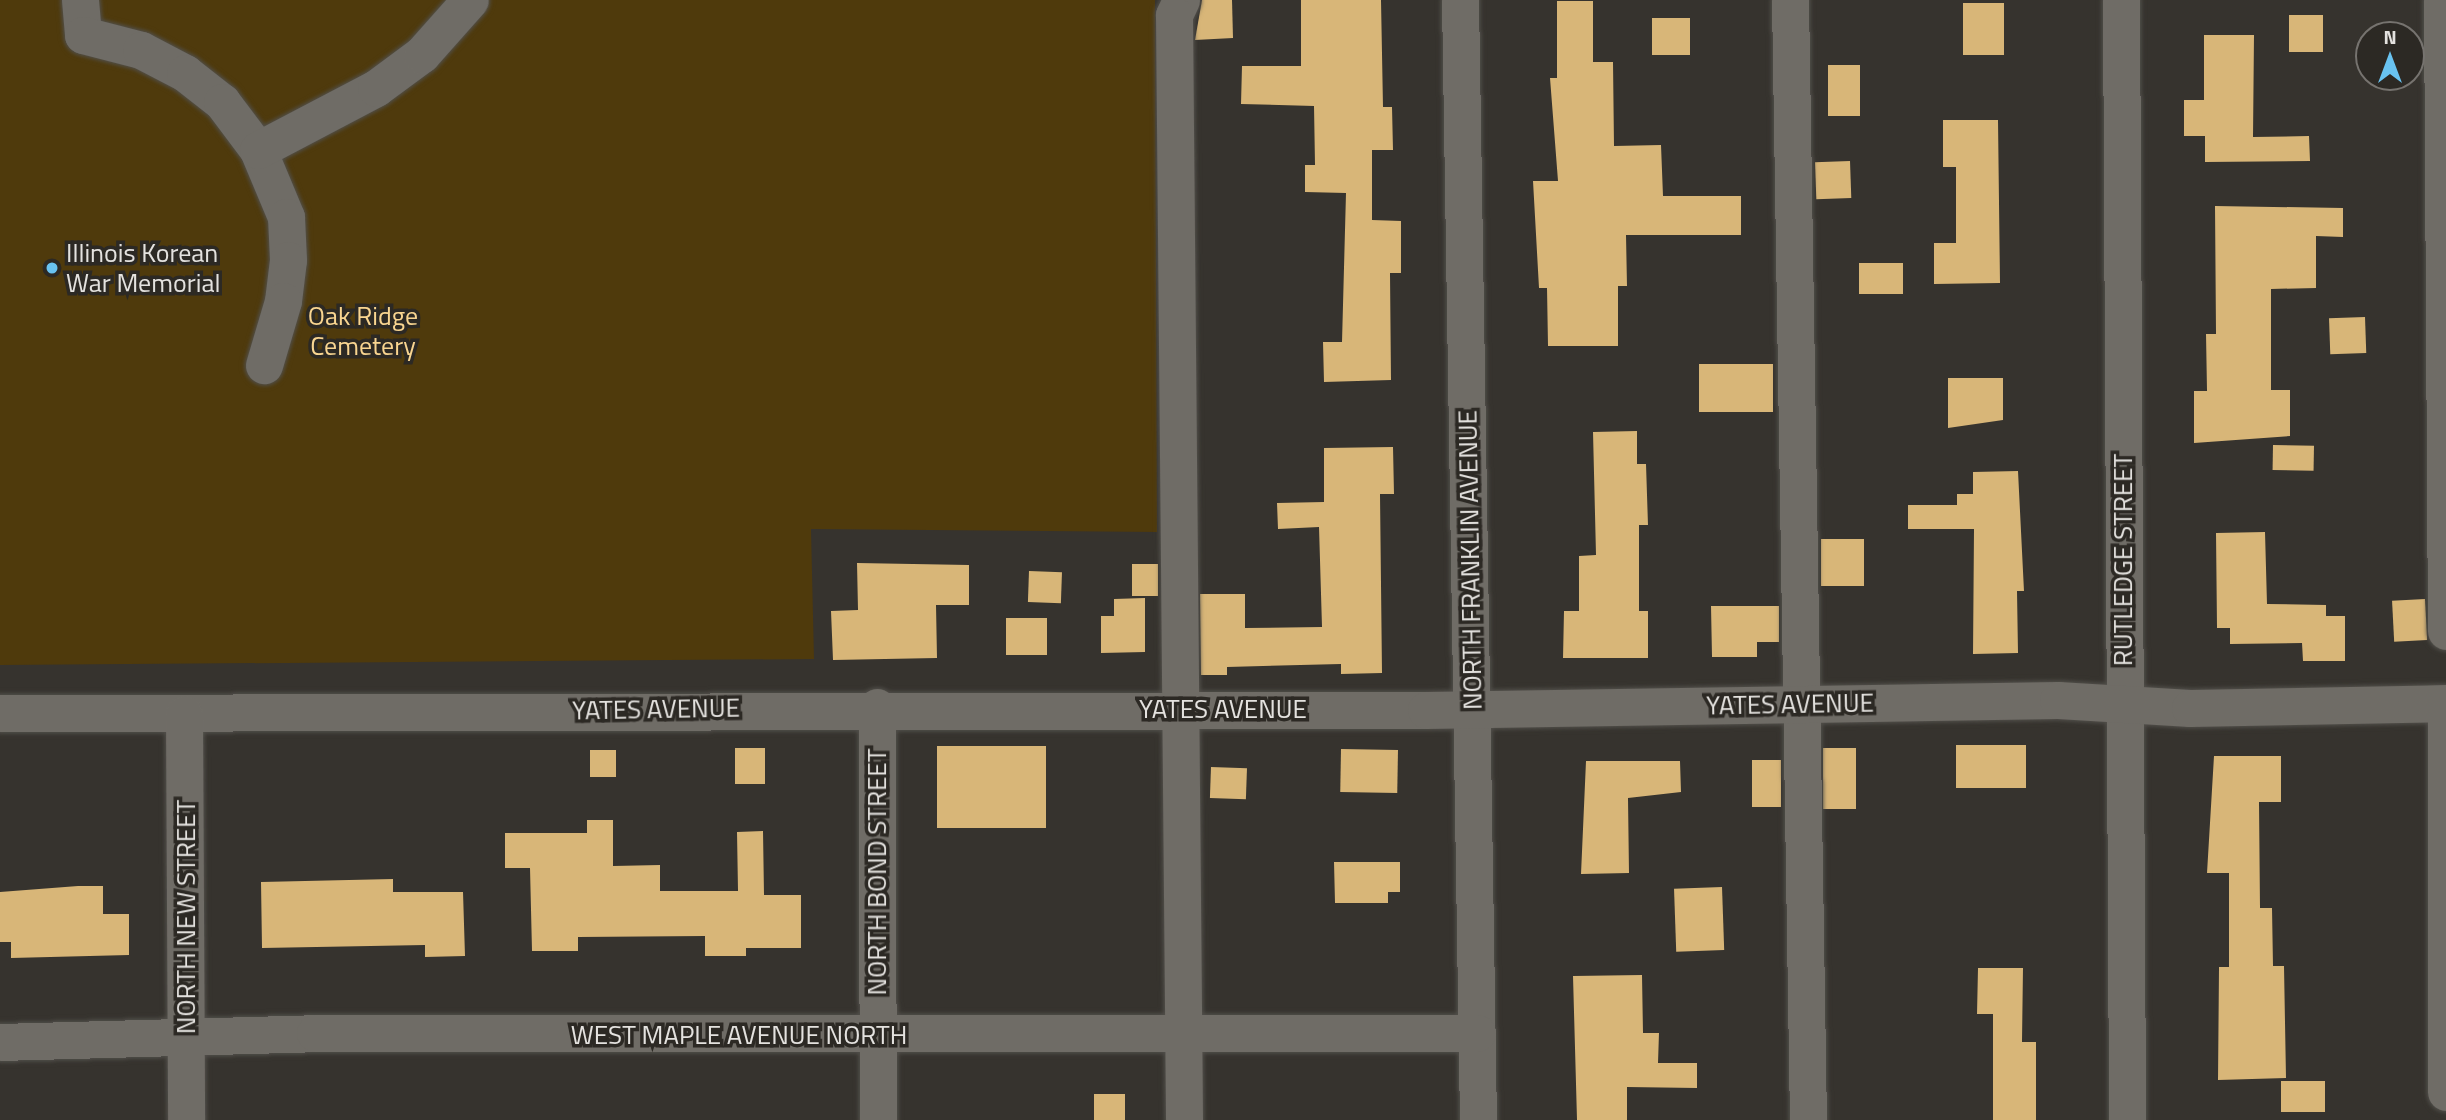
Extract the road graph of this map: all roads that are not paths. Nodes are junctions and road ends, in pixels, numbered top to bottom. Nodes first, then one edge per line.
1 (80, 0) edge
2 (470, 0) edge
3 (1181, 0) edge
4 (1460, 0) edge
5 (1790, 0) edge
6 (2121, 0) edge
7 (2442, 0) edge
8 (258, 150) junction
9 (264, 365) dead end
10 (2446, 631) edge
11 (2446, 703) edge
12 (1800, 704) junction
13 (2124, 705) junction
14 (877, 707) junction
15 (1181, 708) junction
16 (1472, 709) junction
17 (0, 712) edge
18 (184, 714) junction
19 (2446, 716) edge
20 (1182, 1033) junction
21 (1478, 1033) junction
22 (877, 1035) junction
23 (186, 1041) junction
24 (0, 1042) edge
25 (2446, 1092) edge
26 (186, 1120) edge
27 (878, 1120) edge
28 (1184, 1120) edge
29 (1478, 1120) edge
30 (1808, 1120) edge
31 (2127, 1120) edge

1 - 8 street
2 - 8 street
3 - 15 street
4 - 16 street, NORTH FRANKLIN AVENUE
5 - 12 street
6 - 13 street, RUTLEDGE STREET
7 - 10 street
8 - 9 street
11 - 13 street, YATES AVENUE
12 - 13 street, YATES AVENUE
12 - 16 street, YATES AVENUE
12 - 30 street
13 - 31 street, RUTLEDGE STREET
14 - 15 street, YATES AVENUE
14 - 18 street, YATES AVENUE
14 - 22 street, NORTH BOND STREET
15 - 16 street, YATES AVENUE
15 - 20 street
16 - 21 street, NORTH FRANKLIN AVENUE
17 - 18 street, YATES AVENUE
18 - 23 street, NORTH NEW STREET
19 - 25 street
20 - 21 street, WEST MAPLE AVENUE NORTH
20 - 22 street, WEST MAPLE AVENUE NORTH
20 - 28 street
21 - 29 street, NORTH FRANKLIN AVENUE
22 - 23 street, WEST MAPLE AVENUE NORTH
22 - 27 street, NORTH BOND STREET
23 - 24 street, WEST MAPLE AVENUE NORTH
23 - 26 street, NORTH NEW STREET

